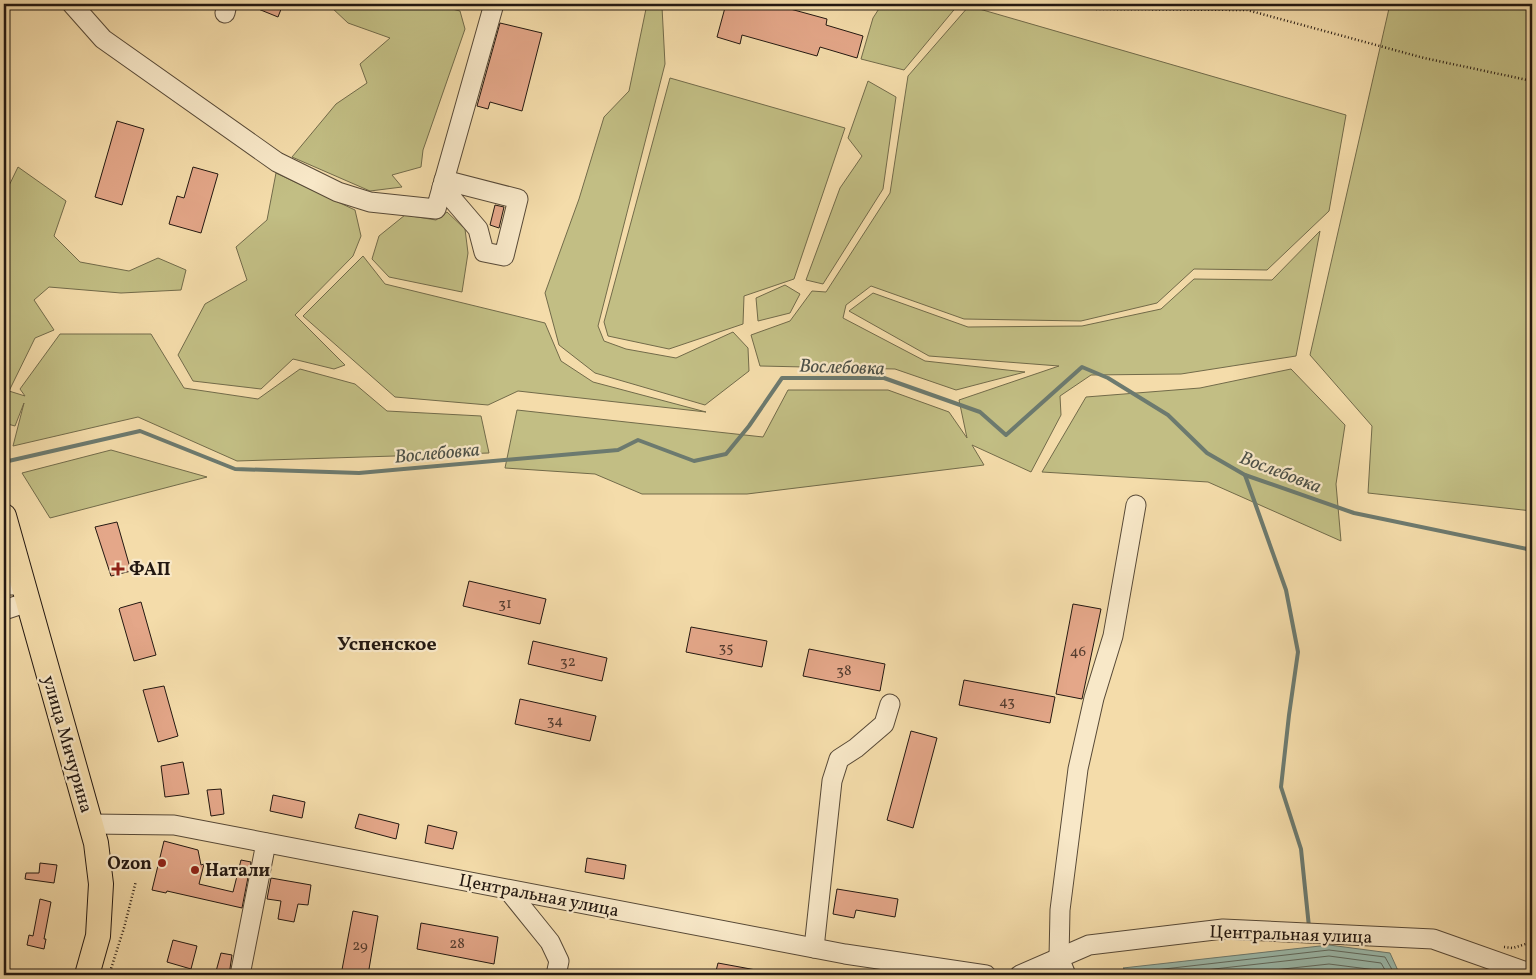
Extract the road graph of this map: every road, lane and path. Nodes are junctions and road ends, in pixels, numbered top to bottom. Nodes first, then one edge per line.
1 (72, 4) edge
2 (494, 4) edge
3 (1087, 4) edge
4 (1532, 81) edge
5 (1136, 505) dead end
6 (4, 517) edge
7 (18, 591) edge
8 (4, 610) edge
9 (890, 704) dead end
10 (91, 824) junction
11 (266, 843) junction
12 (136, 881) dead end
13 (508, 890) junction
14 (814, 948) junction
15 (1062, 967) edge
16 (1532, 974) edge
17 (87, 975) edge
18 (109, 975) edge
19 (240, 975) edge
20 (556, 975) edge
21 (986, 975) edge
22 (1020, 975) edge

1 - 2 street
3 - 4 path
5 - 15 street
6 - 7 main road, улица Мичурина
7 - 8 street
7 - 10 main road, улица Мичурина
9 - 14 street
10 - 11 street, Центральная улица
10 - 17 main road, улица Мичурина
11 - 13 street, Центральная улица
11 - 19 street
12 - 18 path
13 - 14 street, Центральная улица
13 - 20 street
14 - 21 street, Центральная улица
15 - 16 street, Центральная улица
15 - 22 street, Центральная улица

